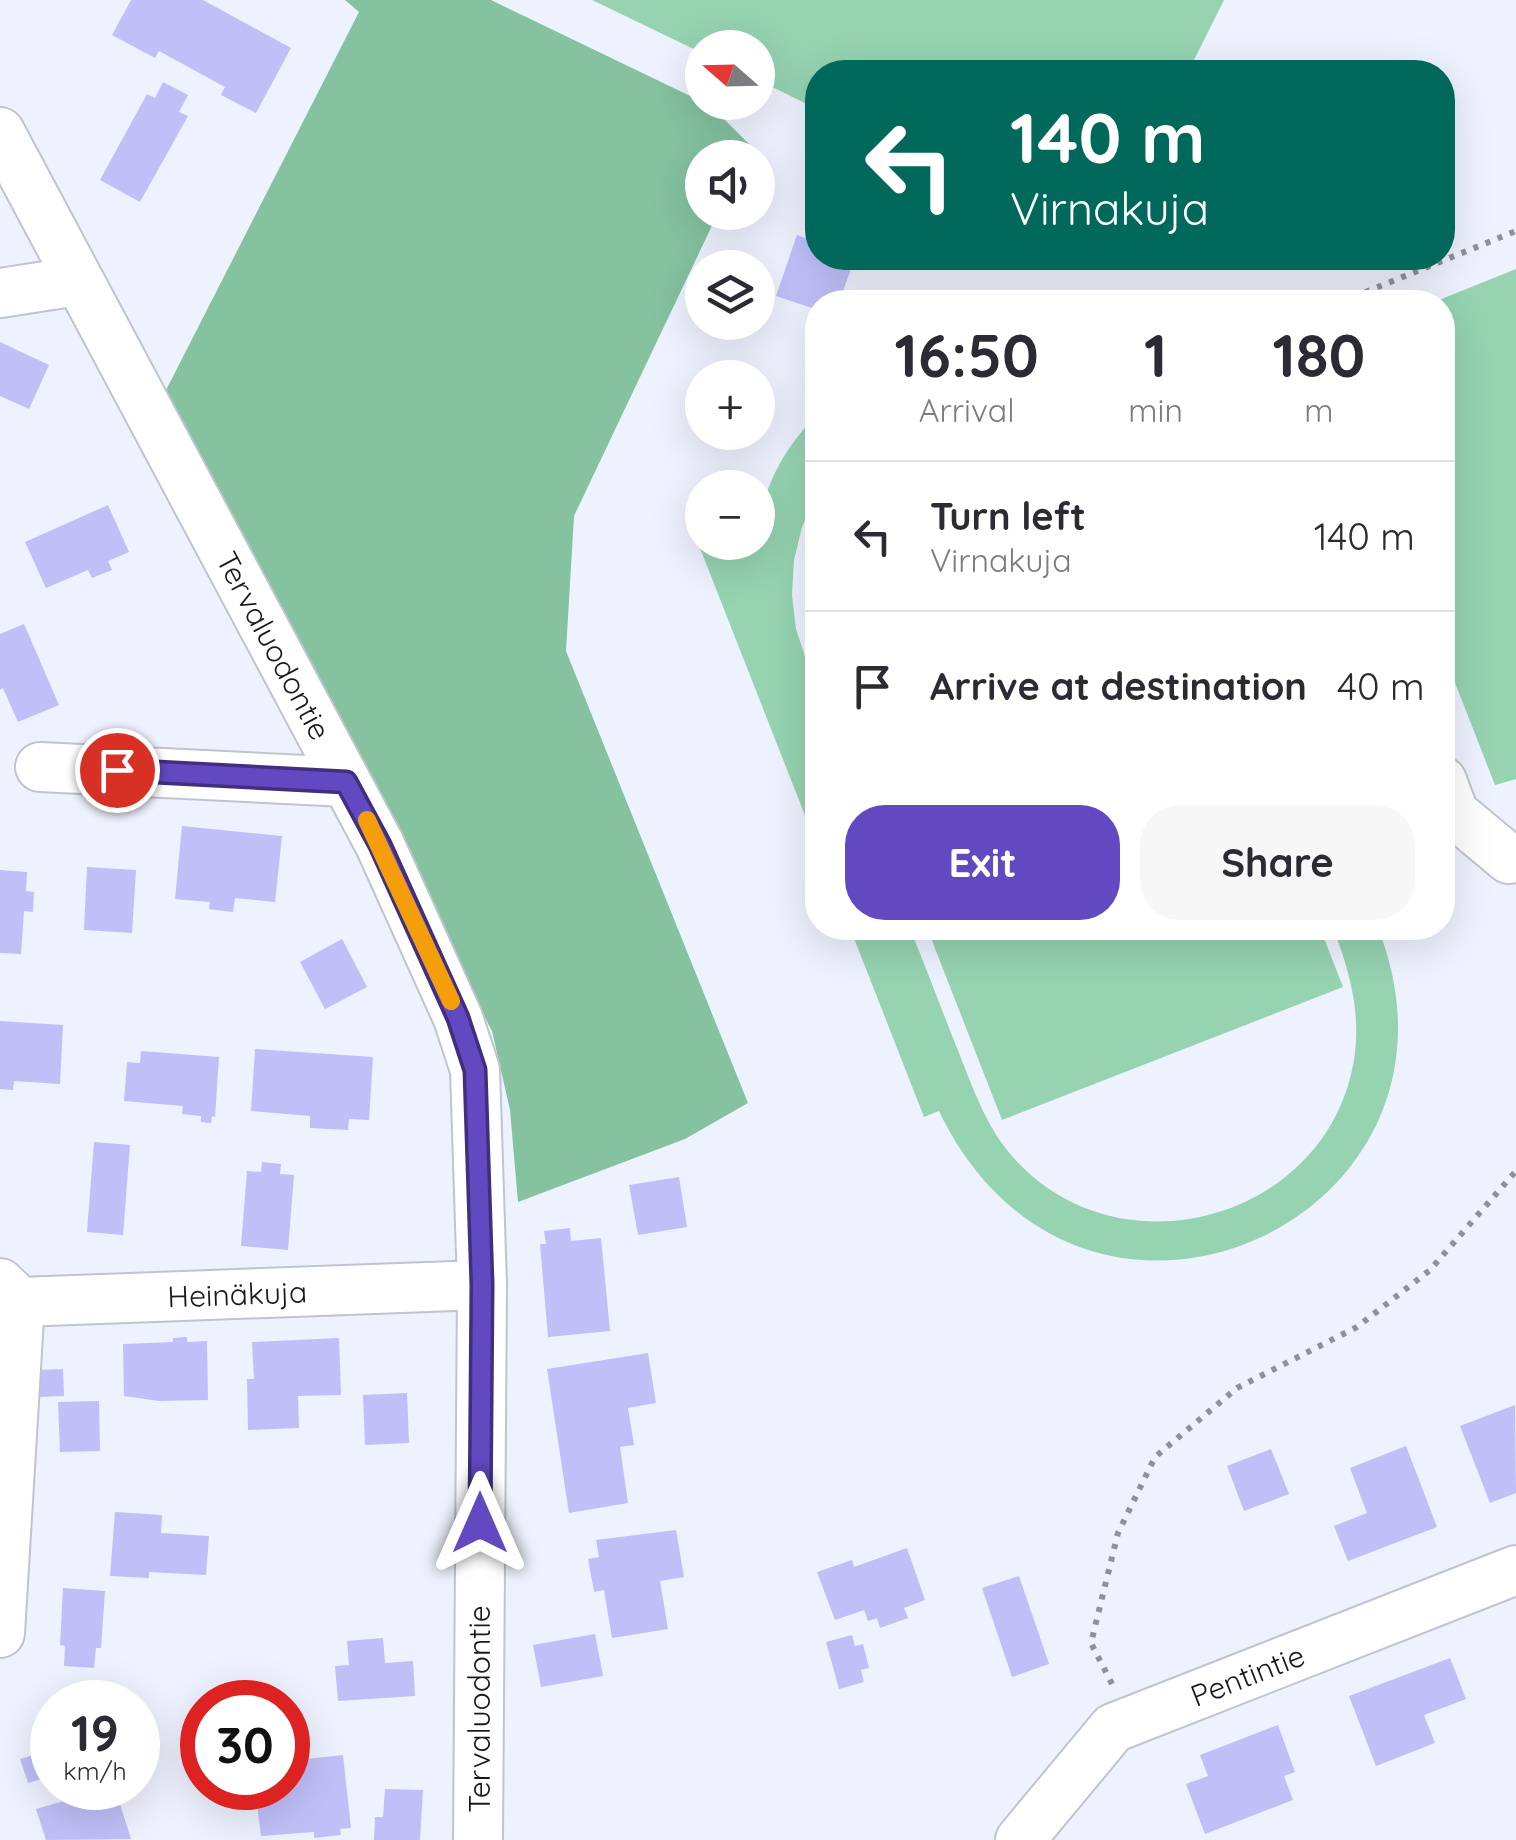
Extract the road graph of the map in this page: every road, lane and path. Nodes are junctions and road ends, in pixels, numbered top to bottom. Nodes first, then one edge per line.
1 (0, 132) edge
2 (1516, 231) edge
3 (1455, 256) edge
4 (1419, 270) edge
5 (78, 281) junction
6 (1370, 290) edge
7 (0, 293) edge
8 (40, 767) dead end
9 (346, 782) junction
10 (1455, 815) edge
11 (1514, 864) edge
12 (1516, 1171) edge
13 (482, 1285) junction
14 (10, 1292) edge
15 (1516, 1570) edge
16 (0, 1633) edge
17 (1130, 1721) junction
18 (478, 1840) edge
19 (1020, 1840) edge

1 - 5 street, Tervaluodontie
2 - 3 path
4 - 6 path
5 - 7 street
5 - 9 street, Tervaluodontie
8 - 9 street
9 - 13 street, Tervaluodontie
10 - 11 street
12 - 17 path
13 - 14 street, Heinäkuja
13 - 18 street, Tervaluodontie
14 - 16 street
15 - 17 street, Pentintie
17 - 19 street, Pentintie

